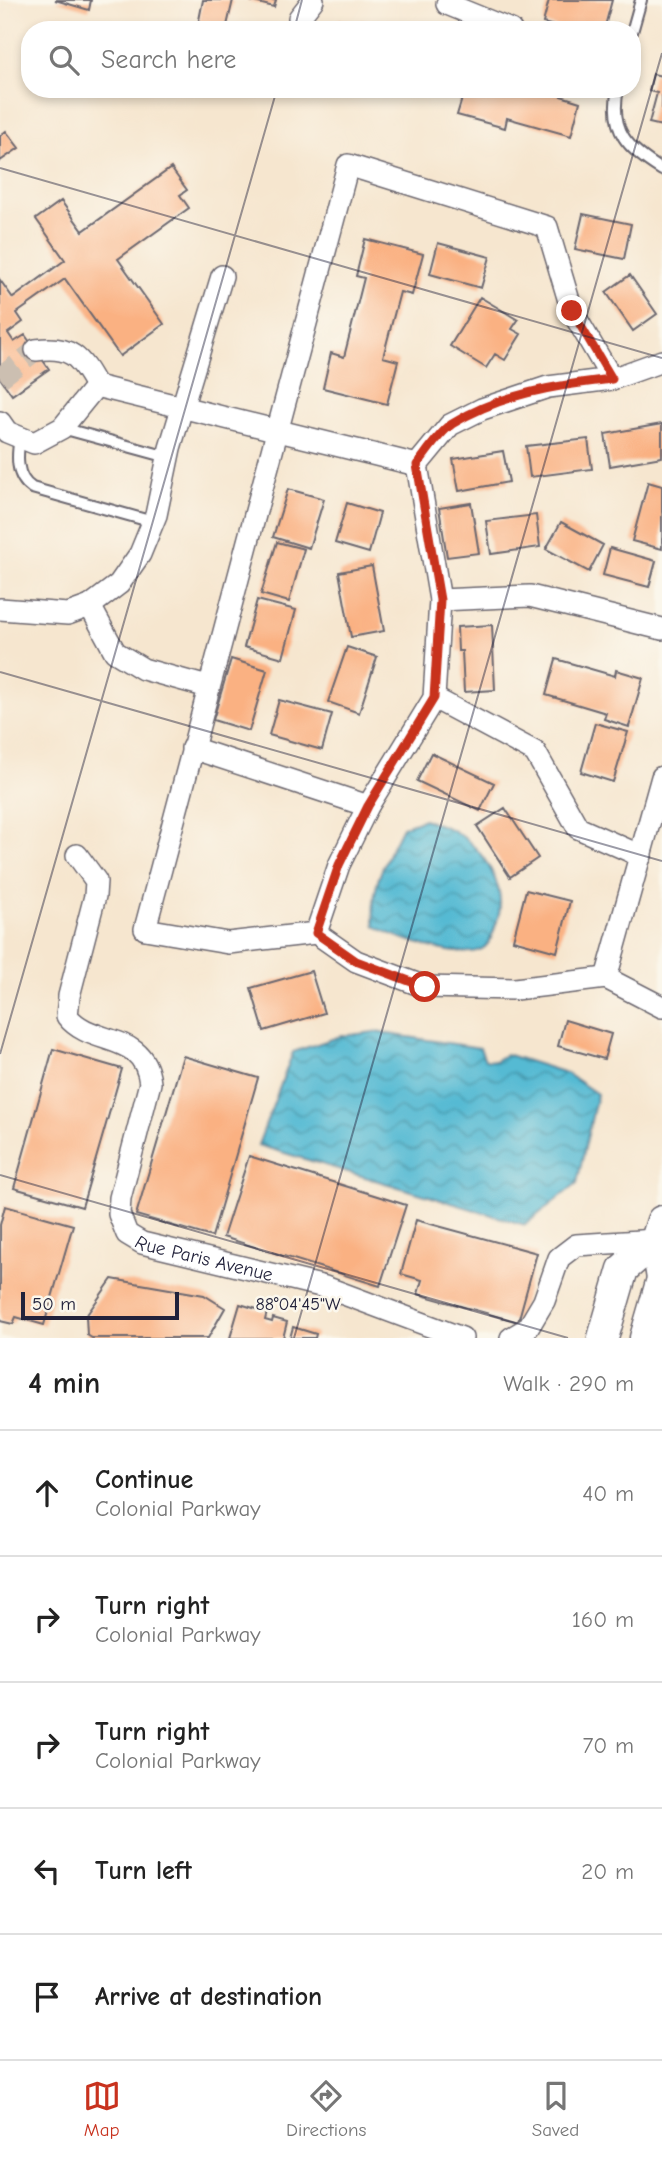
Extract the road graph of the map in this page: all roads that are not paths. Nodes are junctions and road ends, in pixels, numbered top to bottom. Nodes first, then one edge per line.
1 (313, 0) edge
2 (641, 0) edge
3 (442, 1) edge
4 (299, 18) dead end
5 (490, 21) edge
6 (635, 21) edge
7 (616, 98) edge
8 (662, 170) edge
9 (222, 276) dead end
10 (36, 350) tunnel mouth
11 (662, 361) edge
12 (612, 379) junction
13 (96, 386) junction
14 (183, 406) junction
15 (0, 422) edge
16 (62, 428) junction
17 (278, 429) junction
18 (20, 437) junction
19 (168, 457) junction
20 (417, 465) junction
21 (153, 522) junction
22 (440, 600) junction
23 (90, 606) junction
24 (0, 609) edge
25 (662, 629) edge
26 (208, 688) junction
27 (434, 698) junction
28 (192, 748) junction
29 (662, 777) edge
30 (368, 806) junction
31 (77, 855) dead end
32 (642, 856) junction
33 (316, 933) junction
34 (606, 978) junction
35 (662, 1007) edge
36 (661, 1237) edge
37 (462, 1338) edge
38 (512, 1338) edge
39 (603, 1338) edge
40 (645, 1338) edge

1 - 4 street
2 - 6 lane
3 - 5 street
7 - 8 lane
9 - 14 street
10 - 13 street
11 - 12 street
12 - 17 street
12 - 20 street
13 - 14 street
13 - 16 street
14 - 17 street
14 - 19 street
15 - 18 street
16 - 18 street
16 - 19 lane
17 - 20 street
17 - 26 street
18 - 21 lane
19 - 21 street
20 - 22 street
21 - 23 street
22 - 25 street
22 - 27 street
23 - 24 street
23 - 26 street
26 - 28 street
27 - 30 street
27 - 32 street
28 - 30 street
28 - 33 street
29 - 32 street
30 - 33 street
31 - 37 street, Rue Paris Avenue
32 - 34 street
33 - 34 street
34 - 35 street
36 - 38 street
36 - 39 main road
36 - 40 main road

